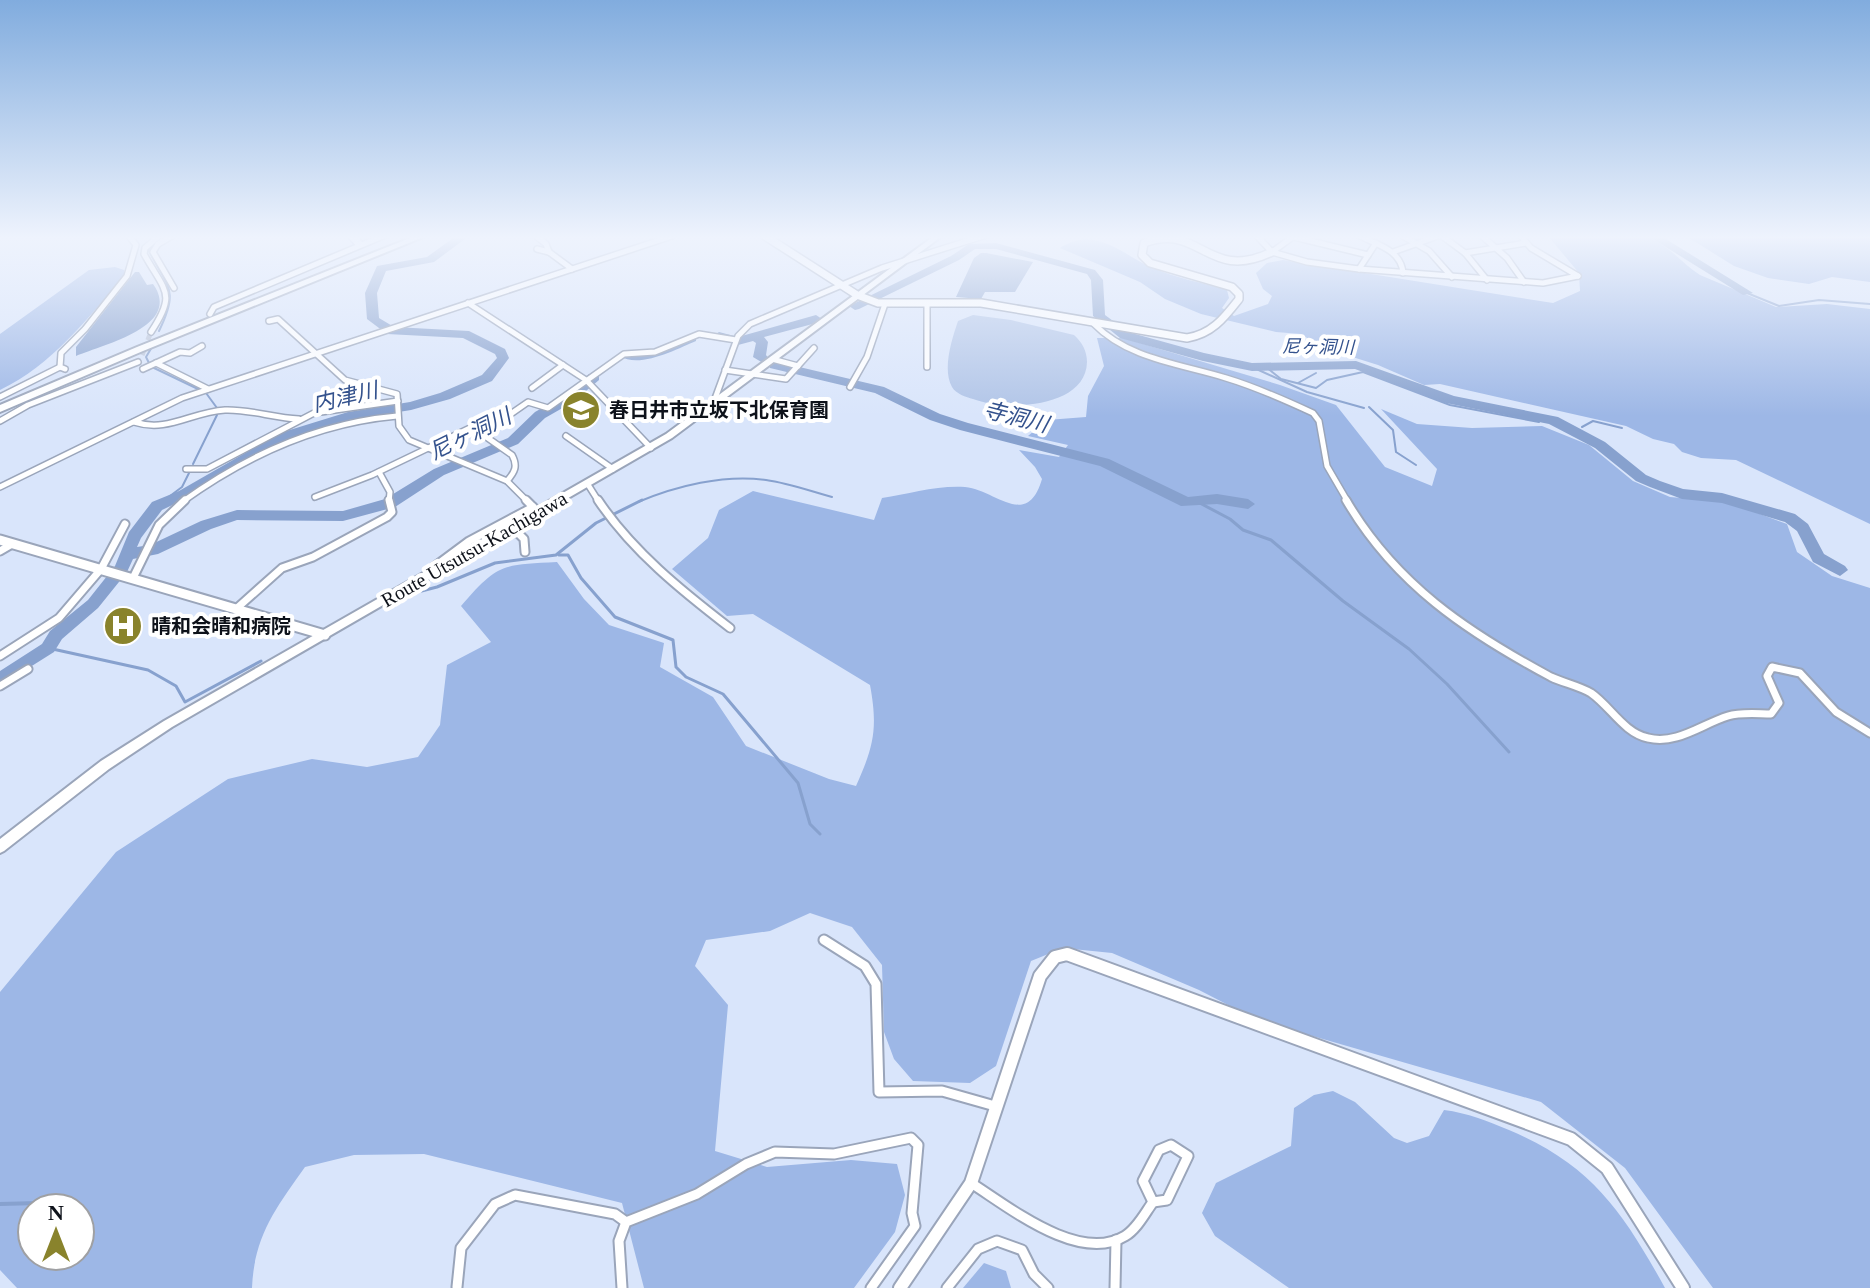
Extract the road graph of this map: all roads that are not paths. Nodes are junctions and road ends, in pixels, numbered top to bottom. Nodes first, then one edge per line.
1 (111, 296) edge
2 (167, 296) edge
3 (239, 296) edge
4 (255, 296) edge
5 (271, 296) edge
6 (489, 296) edge
7 (815, 296) edge
8 (860, 296) edge
9 (1237, 296) edge
10 (863, 298) junction
11 (468, 303) junction
12 (885, 304) junction
13 (927, 304) junction
14 (210, 314) junction
15 (269, 321) dead end
16 (1094, 324) junction
17 (151, 332) tunnel mouth
18 (736, 340) junction
19 (202, 346) dead end
20 (814, 348) dead end
21 (315, 354) junction
22 (772, 359) junction
23 (156, 363) junction
24 (563, 365) junction
25 (798, 366) junction
26 (927, 367) dead end
27 (725, 370) junction
28 (753, 373) junction
29 (586, 380) junction
30 (850, 387) dead end
31 (532, 388) dead end
32 (208, 389) junction
33 (0, 397) edge
34 (398, 401) junction
35 (713, 404) junction
36 (0, 406) edge
37 (397, 416) junction
38 (302, 419) junction
39 (0, 421) edge
40 (134, 422) junction
41 (472, 427) junction
42 (566, 436) dead end
43 (651, 448) junction
44 (422, 449) junction
45 (186, 469) dead end
46 (613, 469) junction
47 (379, 472) junction
48 (507, 481) junction
49 (587, 483) junction
50 (0, 487) edge
51 (315, 497) dead end
52 (535, 509) junction
53 (125, 524) dead end
54 (512, 527) junction
55 (0, 540) edge
56 (12, 544) junction
57 (0, 551) edge
58 (525, 552) dead end
59 (101, 569) junction
60 (435, 572) junction
61 (133, 578) junction
62 (236, 609) junction
63 (730, 628) dead end
64 (325, 635) junction
65 (0, 656) edge
66 (28, 669) dead end
67 (0, 686) edge
68 (1870, 733) edge
69 (0, 847) edge
70 (824, 940) dead end
71 (995, 1106) junction
72 (971, 1183) junction
73 (1153, 1202) junction
74 (626, 1222) junction
75 (1116, 1240) junction
76 (457, 1287) edge
77 (622, 1288) edge
78 (871, 1288) edge
79 (900, 1288) edge
80 (947, 1288) edge
81 (1048, 1288) edge
82 (1115, 1288) edge
83 (1683, 1288) edge

1 - 33 street
2 - 17 street
3 - 14 street
4 - 14 highway
5 - 36 highway
6 - 11 street
7 - 18 street
8 - 10 street
9 - 16 street
10 - 12 street
10 - 22 main road, Route Utsutsu-Kachigawa
11 - 21 street
11 - 24 street
12 - 13 street
12 - 30 street
13 - 16 street
13 - 26 street
14 - 36 highway
15 - 21 street
16 - 68 street
18 - 27 street
18 - 29 street
19 - 23 street
20 - 25 street
21 - 32 street
21 - 34 street
22 - 25 street
22 - 28 main road, Route Utsutsu-Kachigawa
23 - 32 street
23 - 39 street
24 - 29 street
24 - 31 street
25 - 28 street
27 - 28 street
27 - 35 street
28 - 35 main road, Route Utsutsu-Kachigawa
29 - 41 street
29 - 43 street
32 - 40 street
34 - 37 street
34 - 38 street
35 - 43 main road, Route Utsutsu-Kachigawa
37 - 44 street
37 - 61 street
38 - 40 street
38 - 45 street
40 - 50 street
41 - 44 street
41 - 48 street
42 - 46 street
43 - 46 main road, Route Utsutsu-Kachigawa
44 - 47 street
44 - 48 street
46 - 49 main road, Route Utsutsu-Kachigawa
47 - 51 street
47 - 62 street
48 - 52 street
49 - 52 main road, Route Utsutsu-Kachigawa
49 - 63 street
52 - 54 main road, Route Utsutsu-Kachigawa
52 - 60 street
53 - 59 street
54 - 58 street
54 - 60 main road, Route Utsutsu-Kachigawa
55 - 56 street
56 - 57 street
56 - 59 street
59 - 61 street
59 - 65 street
60 - 64 main road, Route Utsutsu-Kachigawa
61 - 62 street
62 - 64 street
64 - 69 main road, Route Utsutsu-Kachigawa
66 - 67 street
70 - 71 street
71 - 72 street
71 - 83 street
72 - 75 street
72 - 79 street
73 - 73 street
73 - 75 street
74 - 76 street
74 - 77 street
74 - 78 street
75 - 82 street
80 - 81 street

